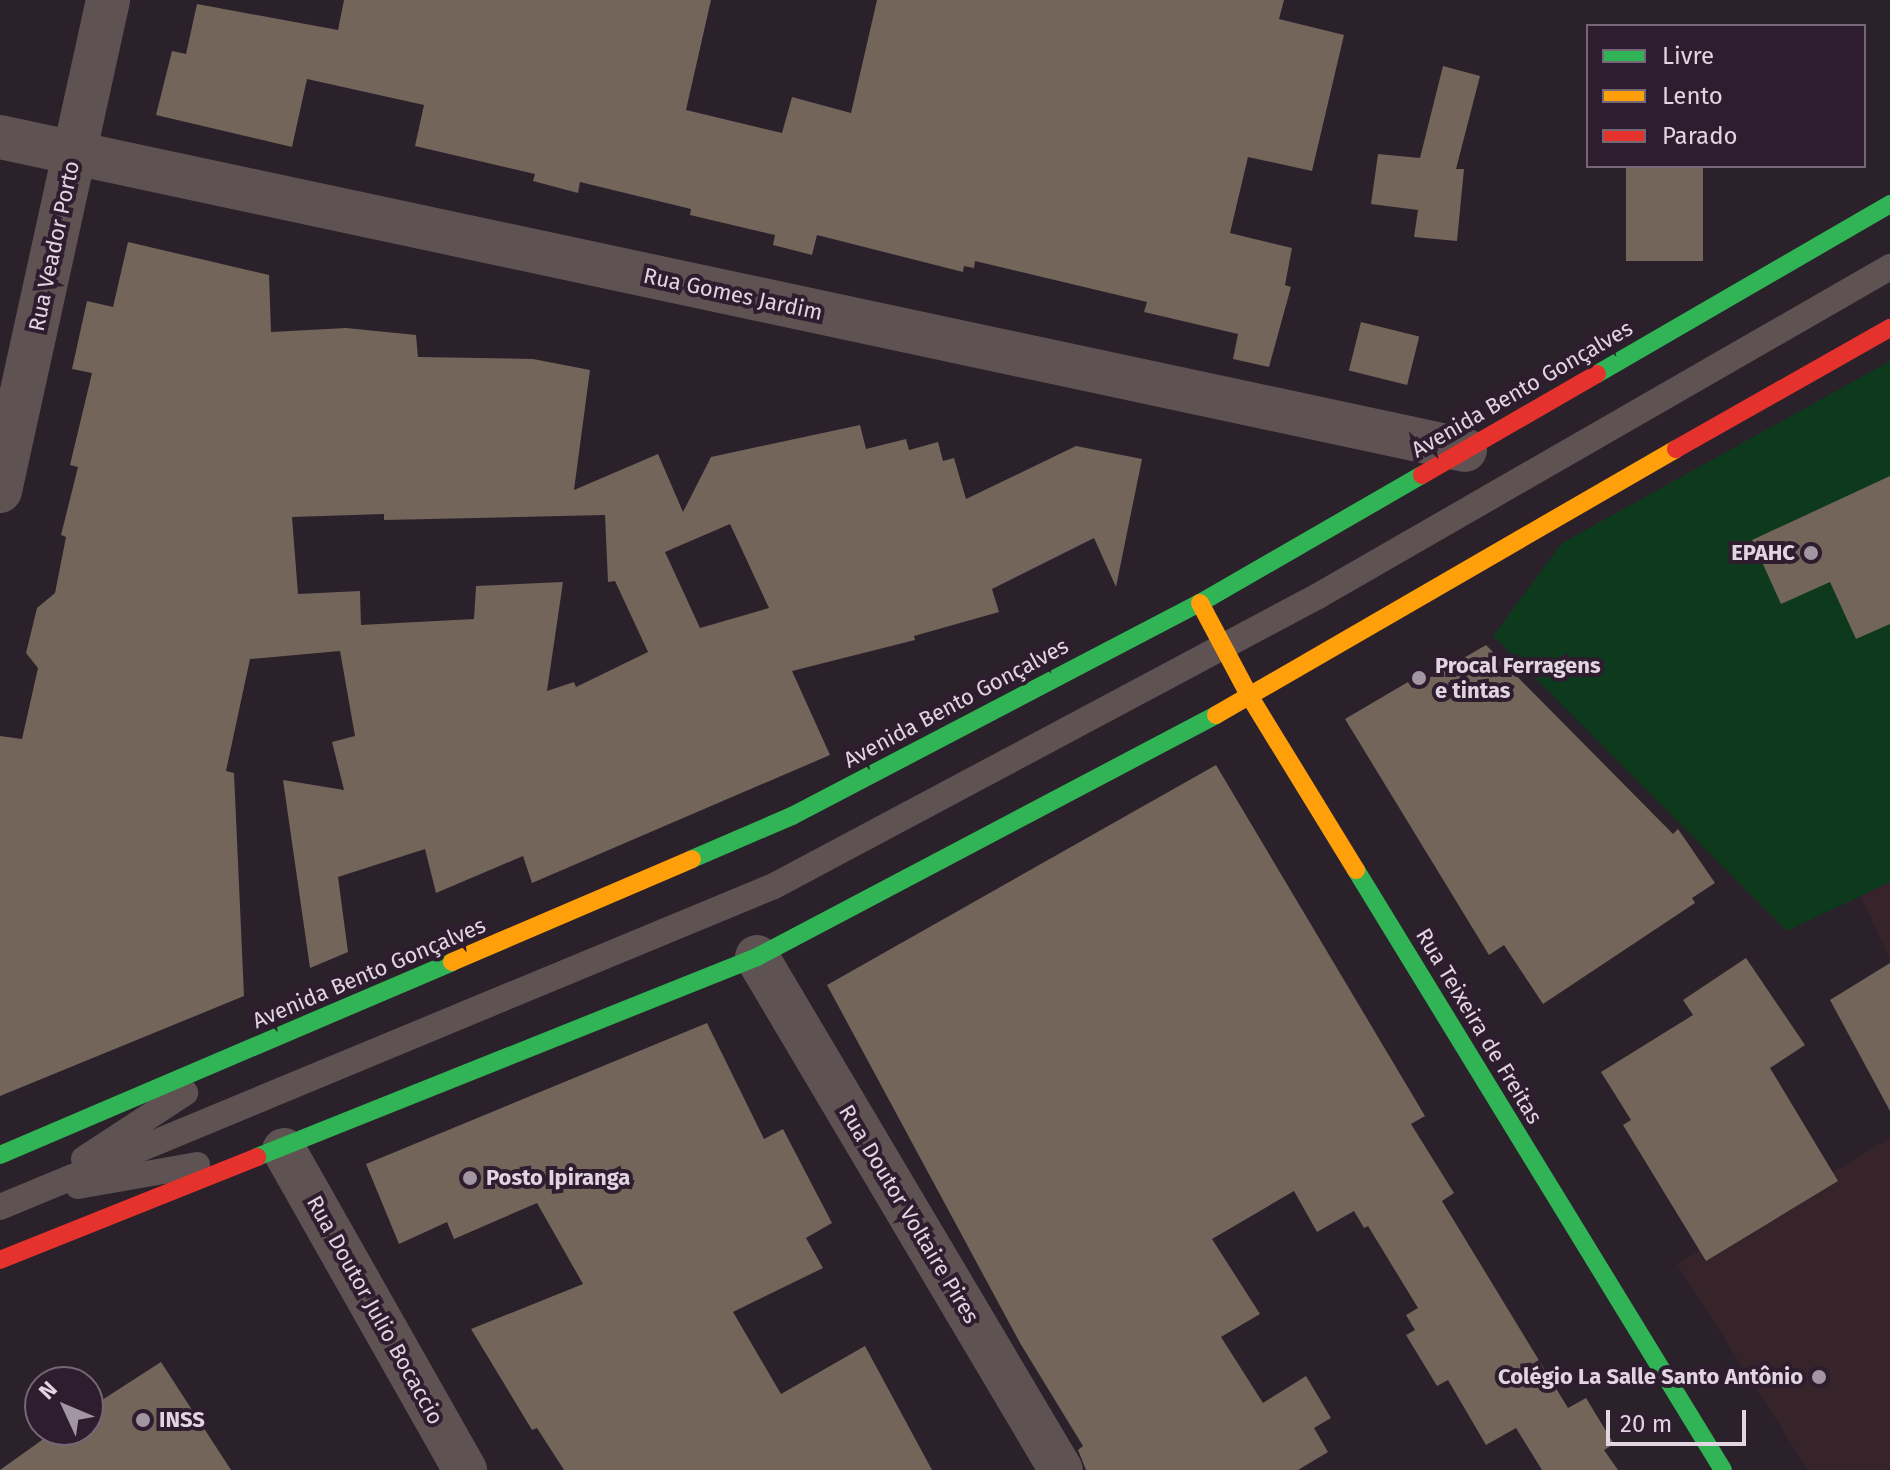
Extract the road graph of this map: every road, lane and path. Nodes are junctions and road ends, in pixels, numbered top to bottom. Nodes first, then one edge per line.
1 (108, 0) edge
2 (0, 137) edge
3 (74, 153) junction
4 (1890, 204) edge
5 (1890, 267) edge
6 (1890, 328) edge
7 (1465, 450) junction
8 (0, 491) edge
9 (1200, 603) junction
10 (1224, 646) junction
11 (1250, 697) junction
12 (757, 957) junction
13 (245, 1054) junction
14 (284, 1150) junction
15 (0, 1155) edge
16 (31, 1195) junction
17 (0, 1207) edge
18 (0, 1260) edge
19 (465, 1470) edge
20 (1061, 1470) edge
21 (1723, 1470) edge

1 - 3 street, Rua Veador Porto
2 - 3 street, Rua Gomes Jardim
3 - 7 street, Rua Gomes Jardim
3 - 8 street, Rua Veador Porto
4 - 7 main road, Avenida Bento Gonçalves
5 - 10 lane
6 - 11 main road
7 - 9 main road, Avenida Bento Gonçalves
9 - 10 main road, Rua Teixeira de Freitas
9 - 13 main road, Avenida Bento Gonçalves
10 - 11 main road, Rua Teixeira de Freitas
10 - 16 lane
11 - 12 main road
11 - 21 main road, Rua Teixeira de Freitas
12 - 14 main road
12 - 20 street, Rua Doutor Voltaire Pires
13 - 15 main road, Avenida Bento Gonçalves
13 - 16 lane
14 - 16 lane
14 - 18 main road
14 - 19 street, Rua Doutor Julio Bocaccio
16 - 17 lane

